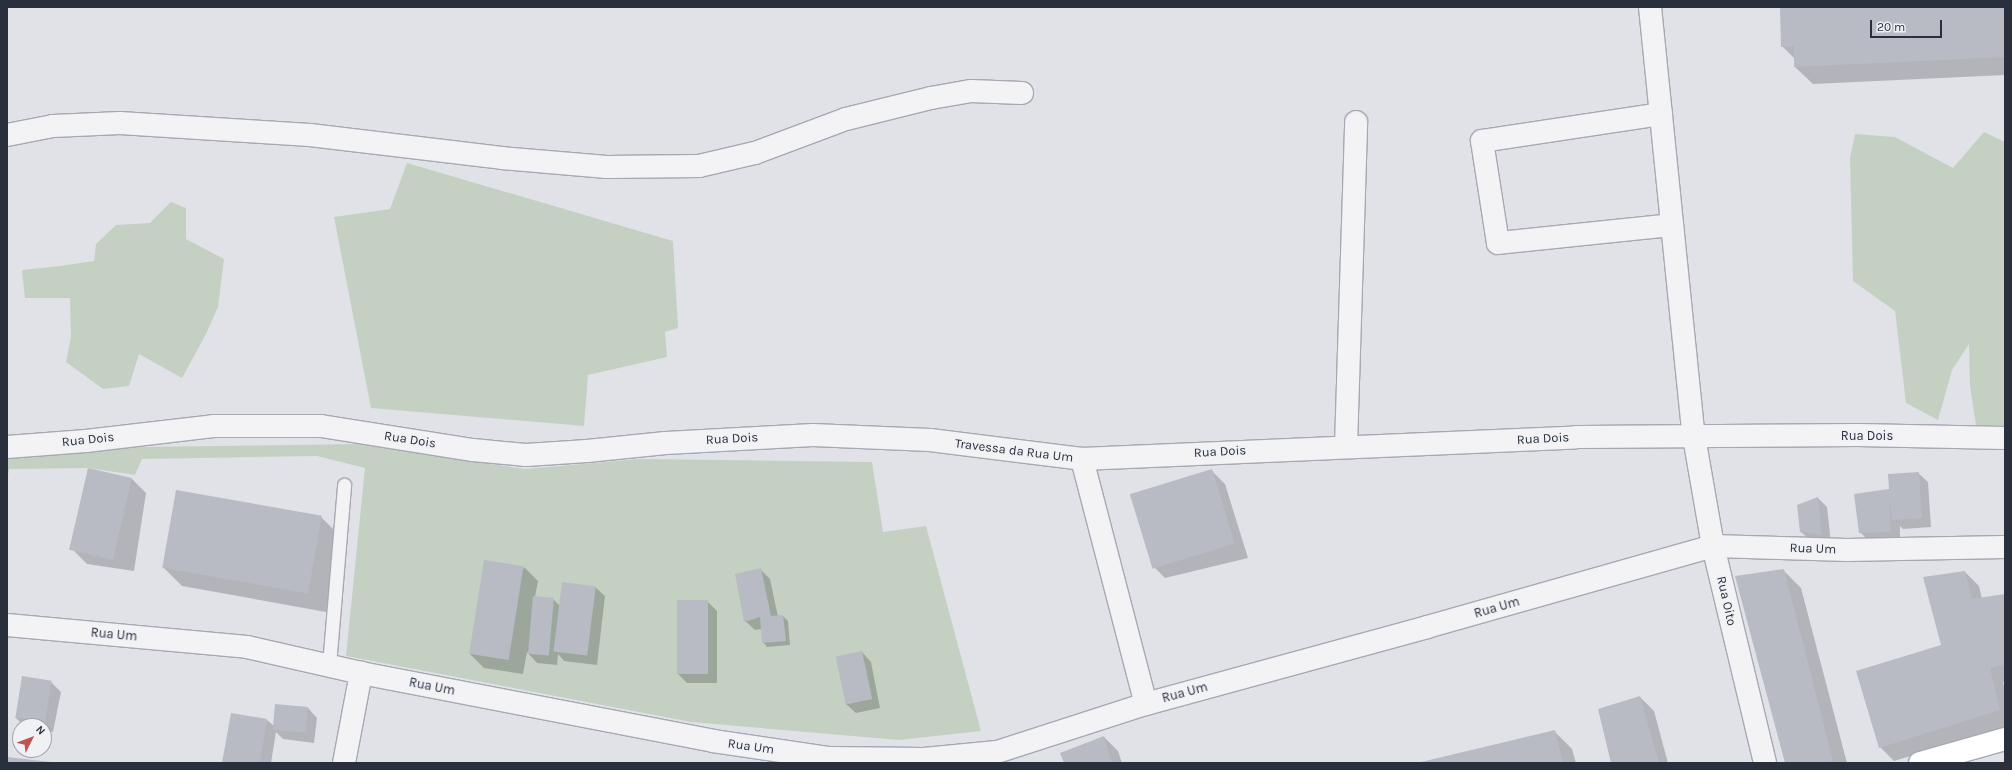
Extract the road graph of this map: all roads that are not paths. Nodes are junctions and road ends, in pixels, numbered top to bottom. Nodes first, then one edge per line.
1 (1650, 7) edge
2 (1022, 93) dead end
3 (1661, 114) junction
4 (1356, 122) dead end
5 (7, 134) edge
6 (1672, 225) junction
7 (813, 435) joint
8 (1694, 437) junction
9 (2005, 438) edge
10 (1346, 446) junction
11 (7, 447) edge
12 (1082, 459) junction
13 (344, 485) dead end
14 (1713, 546) junction
15 (2005, 547) edge
16 (7, 625) edge
17 (329, 665) junction
18 (362, 673) junction
19 (1146, 704) junction
20 (2005, 739) edge
21 (999, 757) edge
22 (344, 763) edge
23 (1764, 763) edge
24 (1920, 763) edge

1 - 3 street, Rua Oito
2 - 5 street
3 - 6 street, Rua Oito
3 - 6 street
4 - 10 street
6 - 8 street, Rua Oito
7 - 11 street, Rua Dois
7 - 12 street, Travessa da Rua Um
8 - 9 street, Rua Dois
8 - 10 street, Rua Dois
8 - 14 street, Rua Oito
10 - 12 street, Rua Dois
12 - 19 street, Travessa da Rua Um
13 - 17 lane
14 - 15 street, Rua Um
14 - 19 street, Rua Um
14 - 23 street, Rua Oito
16 - 17 street, Rua Um
17 - 18 street, Rua Um
18 - 21 street, Rua Um
18 - 22 street
19 - 21 street, Rua Um
20 - 24 main road

